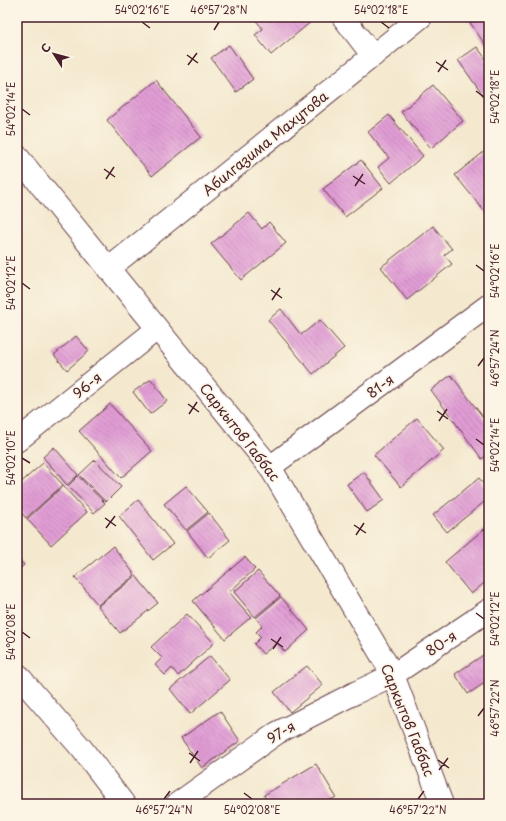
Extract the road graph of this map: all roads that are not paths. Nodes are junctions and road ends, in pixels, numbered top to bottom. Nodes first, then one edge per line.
1 (343, 17) edge
2 (421, 17) edge
3 (373, 56) junction
4 (17, 156) edge
5 (108, 269) junction
6 (489, 305) edge
7 (157, 329) junction
8 (17, 441) edge
9 (270, 467) junction
10 (489, 610) edge
11 (17, 674) edge
12 (393, 675) junction
13 (124, 804) edge
14 (177, 804) edge
15 (442, 804) edge

1 - 3 street
2 - 3 street, Абилгазима Махутова
3 - 5 street, Абилгазима Махутова
4 - 5 street, Саркытов Габбас
5 - 7 street, Саркытов Габбас
6 - 9 street, 81-я
7 - 8 street, 96-я
7 - 9 street, Саркытов Габбас
9 - 12 street, Саркытов Габбас
10 - 12 street, 80-я
11 - 13 street
12 - 14 street, 97-я
12 - 15 street, Саркытов Габбас

